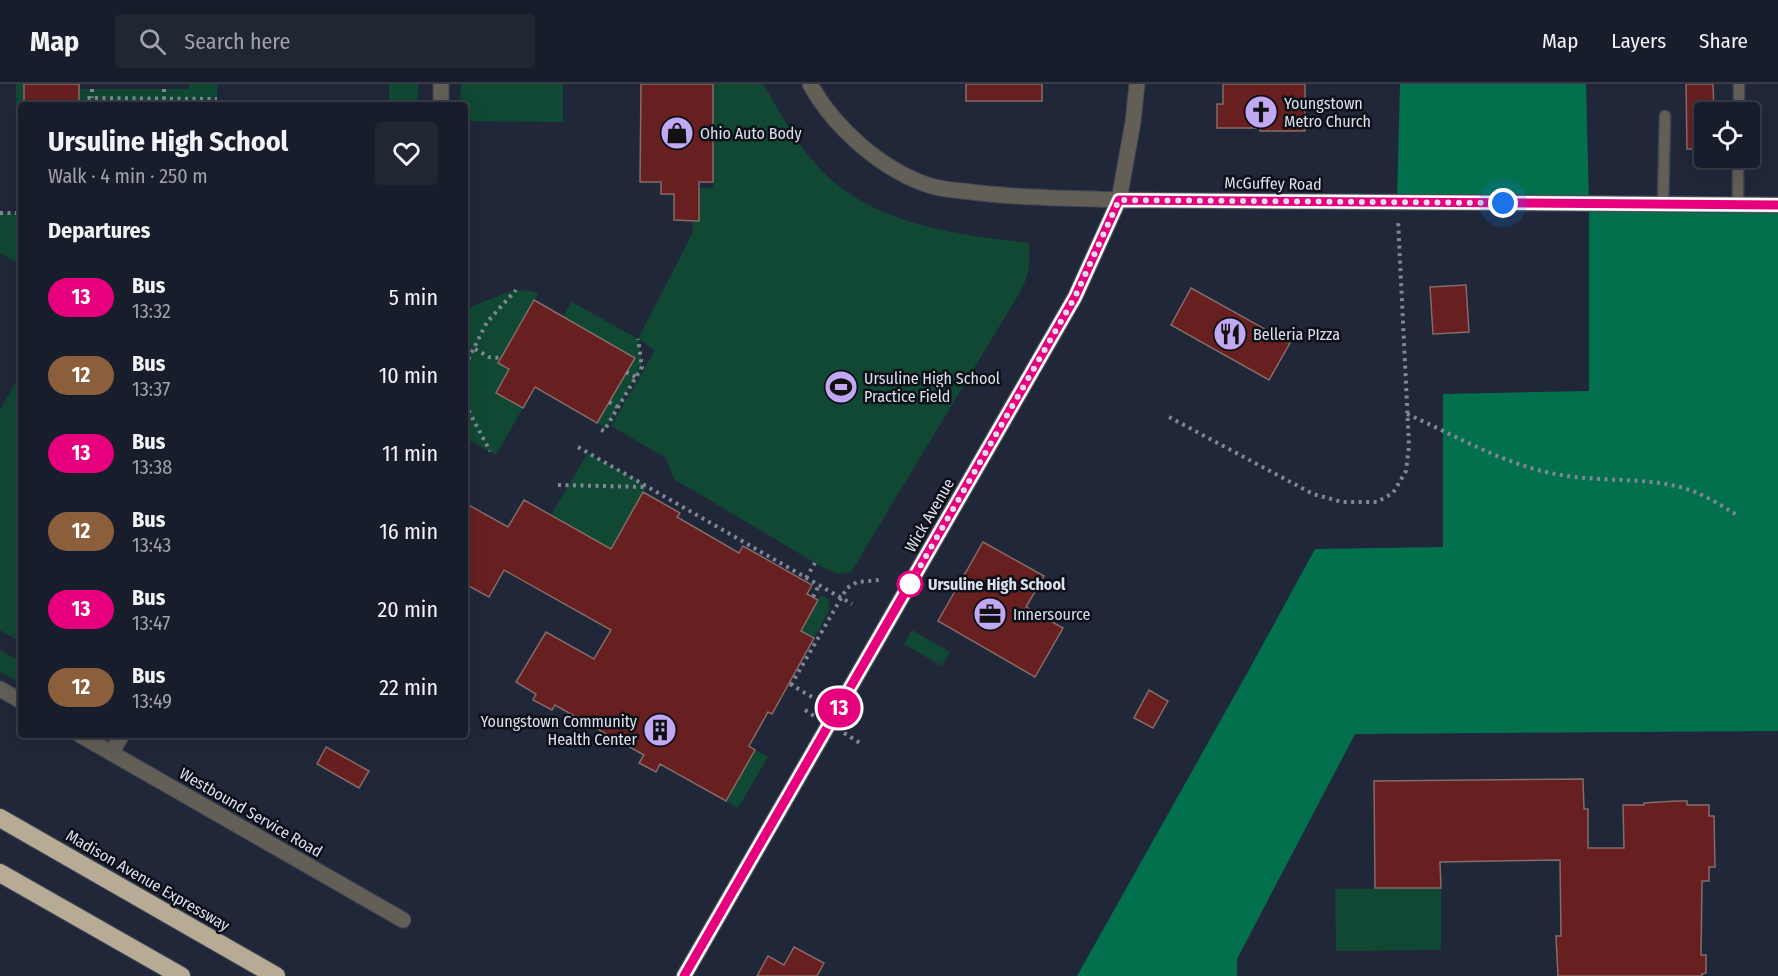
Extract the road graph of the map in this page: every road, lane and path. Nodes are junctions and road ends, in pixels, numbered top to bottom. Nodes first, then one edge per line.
1 (441, 84) edge
2 (810, 84) edge
3 (1137, 84) edge
4 (1739, 84) edge
5 (92, 89) dead end
6 (164, 89) dead end
7 (92, 98) junction
8 (164, 99) junction
9 (217, 99) dead end
10 (87, 102) edge
11 (441, 102) edge
12 (1739, 102) edge
13 (1665, 116) dead end
14 (1738, 168) edge
15 (1119, 200) junction
16 (1397, 202) junction
17 (1663, 204) junction
18 (1738, 205) junction
19 (1778, 205) edge
20 (0, 213) edge
21 (18, 213) edge
22 (516, 290) dead end
23 (638, 339) dead end
24 (475, 349) dead end
25 (501, 358) dead end
26 (468, 360) edge
27 (627, 372) dead end
28 (636, 377) junction
29 (609, 402) dead end
30 (618, 407) junction
31 (468, 410) edge
32 (1407, 414) junction
33 (1169, 417) dead end
34 (602, 430) dead end
35 (578, 447) dead end
36 (490, 452) dead end
37 (558, 484) dead end
38 (648, 488) junction
39 (1737, 515) dead end
40 (815, 563) dead end
41 (806, 578) junction
42 (879, 580) dead end
43 (819, 585) junction
44 (813, 597) dead end
45 (841, 598) junction
46 (852, 604) dead end
47 (0, 689) edge
48 (812, 697) dead end
49 (18, 699) edge
50 (85, 738) edge
51 (120, 738) edge
52 (111, 753) junction
53 (0, 818) edge
54 (0, 873) edge
55 (403, 920) dead end
56 (181, 976) edge
57 (276, 976) edge
58 (684, 976) edge

1 - 11 street
2 - 15 street, McGuffey Road
3 - 15 street, Wick Avenue
4 - 12 lane
5 - 7 path
6 - 8 path
7 - 8 path
7 - 10 path
8 - 9 path
13 - 17 lane
14 - 18 lane
15 - 16 main road, McGuffey Road
15 - 58 main road, Wick Avenue
16 - 17 main road, McGuffey Road
16 - 32 path
17 - 18 main road, McGuffey Road
18 - 19 main road, McGuffey Road
20 - 21 path
22 - 26 path
23 - 28 path
24 - 25 path
27 - 28 path
28 - 30 path
29 - 30 path
30 - 34 path
31 - 36 path
32 - 33 path
32 - 39 path
35 - 38 path
37 - 38 path
38 - 41 path
40 - 41 path
41 - 43 path
42 - 45 path
43 - 44 path
43 - 45 path
45 - 46 path
45 - 48 path
47 - 49 street
50 - 52 street, Westbound Service Road
51 - 52 street
52 - 55 street, Westbound Service Road
53 - 57 highway, Madison Avenue Expressway
54 - 56 highway

